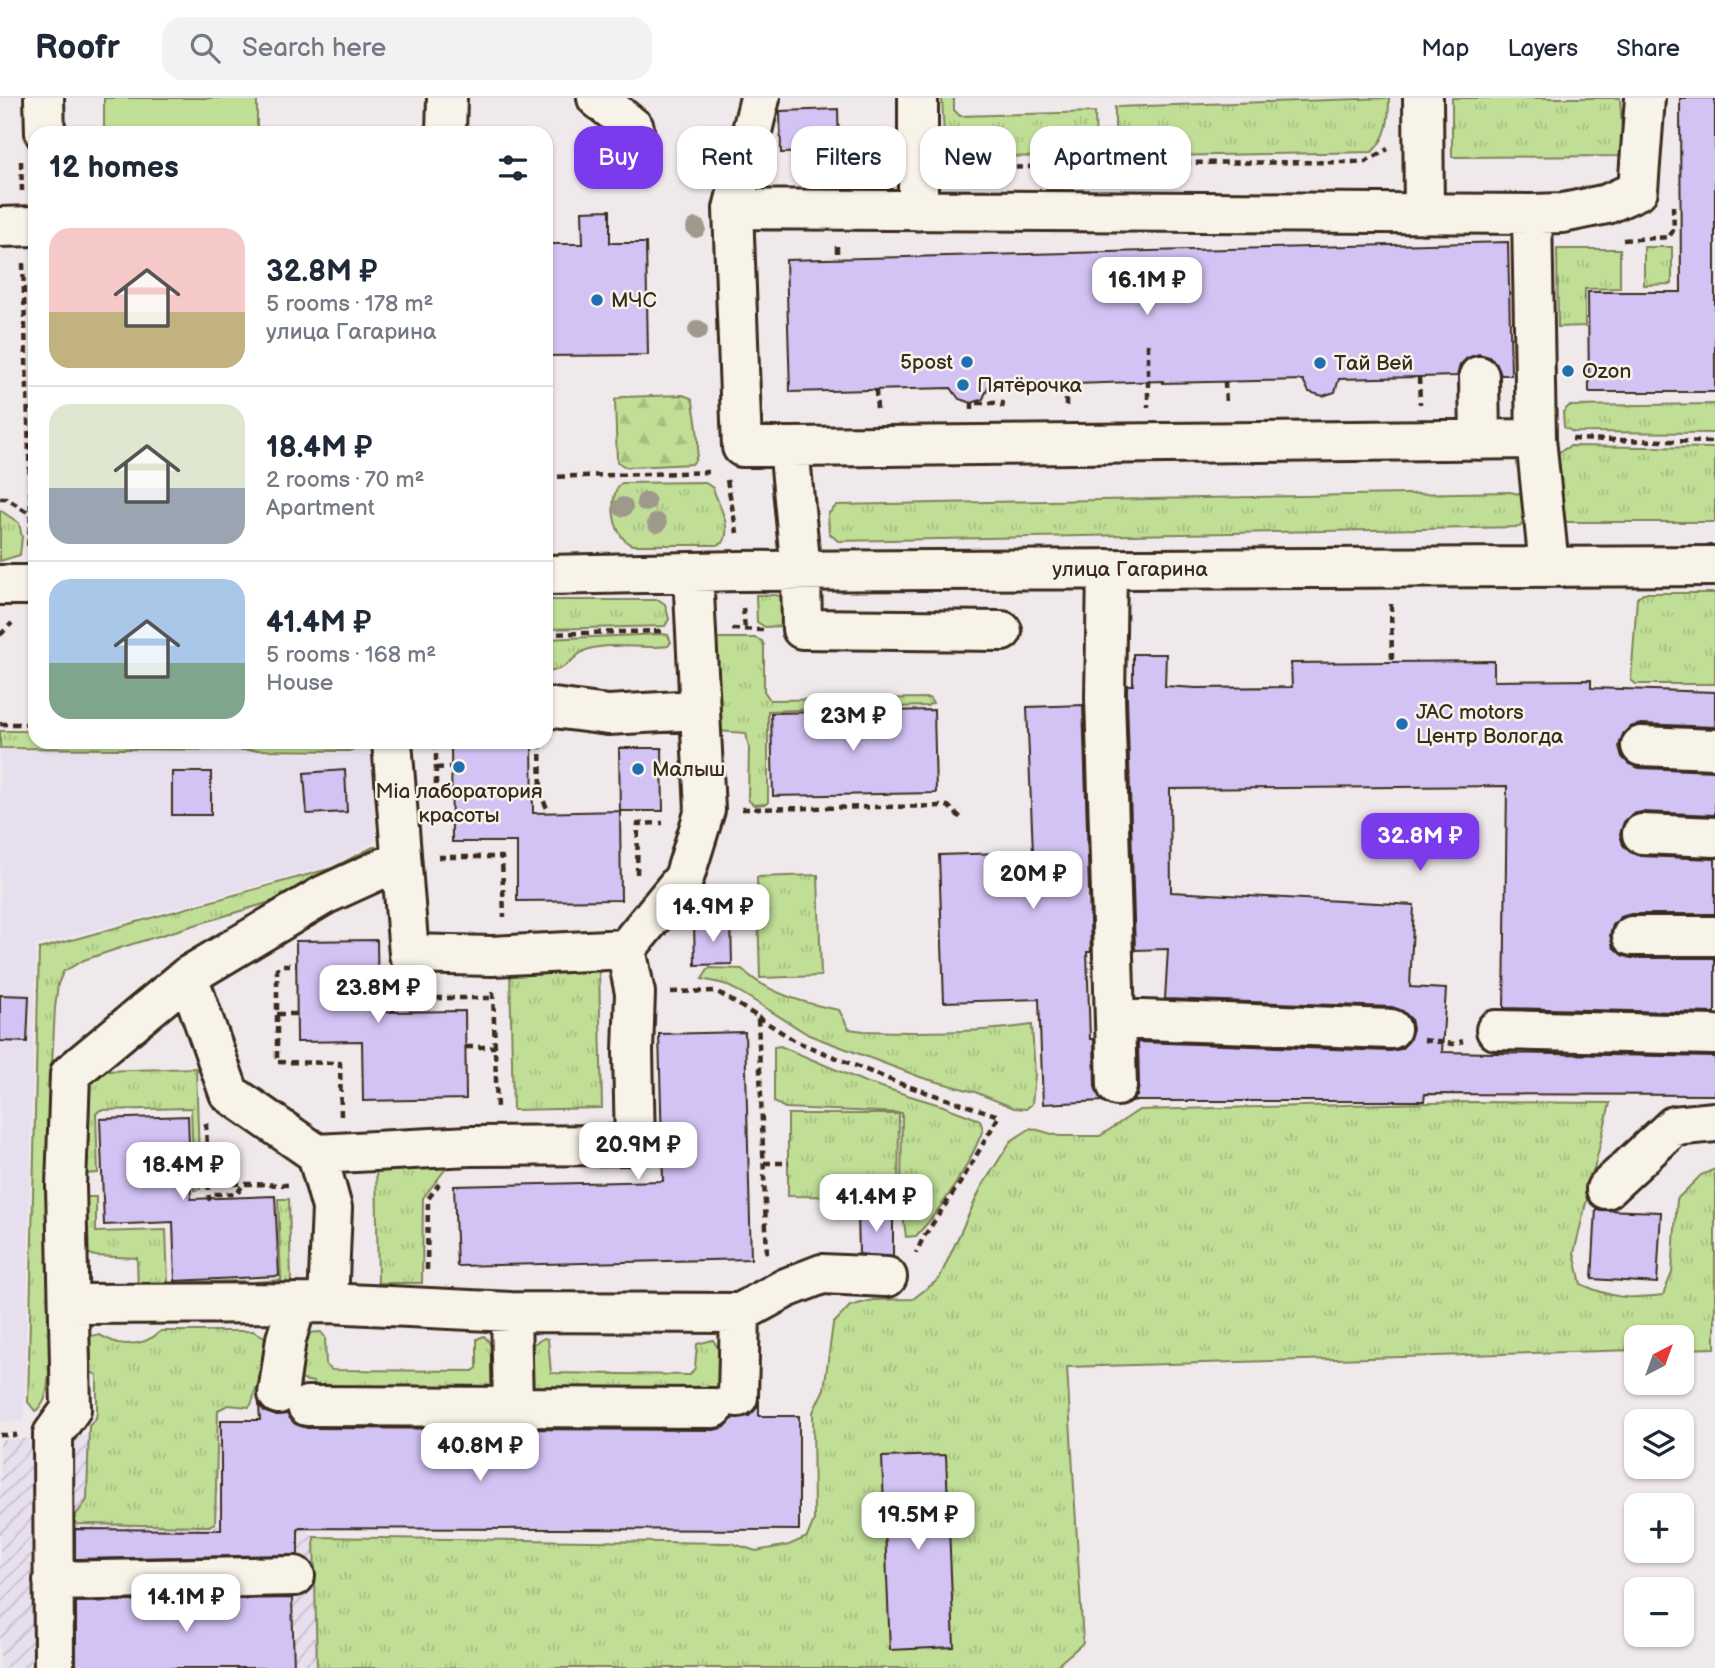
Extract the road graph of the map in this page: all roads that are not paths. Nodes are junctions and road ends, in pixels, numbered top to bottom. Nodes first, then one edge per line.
1 (44, 98) edge
2 (447, 98) edge
3 (597, 98) edge
4 (760, 98) edge
5 (918, 98) edge
6 (1423, 98) edge
7 (1645, 98) edge
8 (37, 126) edge
9 (446, 126) edge
10 (632, 126) edge
11 (733, 209) junction
12 (918, 211) junction
13 (1424, 214) junction
14 (1532, 214) junction
15 (1479, 376) dead end
16 (1549, 438) junction
17 (1480, 440) junction
18 (789, 447) junction
19 (1715, 566) edge
20 (1549, 567) junction
21 (1107, 569) junction
22 (801, 571) junction
23 (693, 573) junction
24 (553, 575) edge
25 (1002, 631) dead end
26 (553, 708) edge
27 (698, 710) junction
28 (1641, 746) dead end
29 (393, 749) edge
30 (1715, 749) edge
31 (1642, 834) dead end
32 (1715, 837) edge
33 (401, 860) junction
34 (1632, 936) dead end
35 (1715, 936) edge
36 (626, 949) junction
37 (188, 976) junction
38 (1115, 1019) junction
39 (1391, 1029) road end
40 (1496, 1030) road end
41 (1715, 1035) edge
42 (1117, 1086) dead end
43 (1715, 1122) edge
44 (329, 1153) junction
45 (1606, 1189) dead end
46 (887, 1277) road end
47 (312, 1303) junction
48 (69, 1304) junction
49 (511, 1312) junction
50 (740, 1313) junction
51 (513, 1407) junction
52 (295, 1576) dead end
53 (53, 1581) junction
54 (54, 1668) edge

1 - 8 street
2 - 9 street
3 - 10 street
4 - 11 street
5 - 12 street
6 - 13 street
7 - 14 street
11 - 12 street
11 - 18 street
12 - 13 street
13 - 14 street
14 - 16 street
15 - 17 street
16 - 17 street
16 - 20 street
17 - 18 street
18 - 22 street
19 - 20 street, улица Гагарина
20 - 21 street, улица Гагарина
21 - 22 street, улица Гагарина
21 - 38 street
22 - 23 street, улица Гагарина
22 - 25 street
23 - 24 street, улица Гагарина
23 - 27 street
26 - 27 street
27 - 36 street
28 - 30 street
29 - 33 street
31 - 32 street
33 - 36 street
33 - 37 street
34 - 35 street
36 - 44 street
37 - 44 street
37 - 48 street
38 - 39 street
38 - 42 street
40 - 41 street
43 - 45 street
44 - 47 street
46 - 50 street
47 - 48 street
47 - 49 street
47 - 51 street
48 - 53 street
49 - 50 street
49 - 51 street
50 - 51 street
52 - 53 street
53 - 54 street

